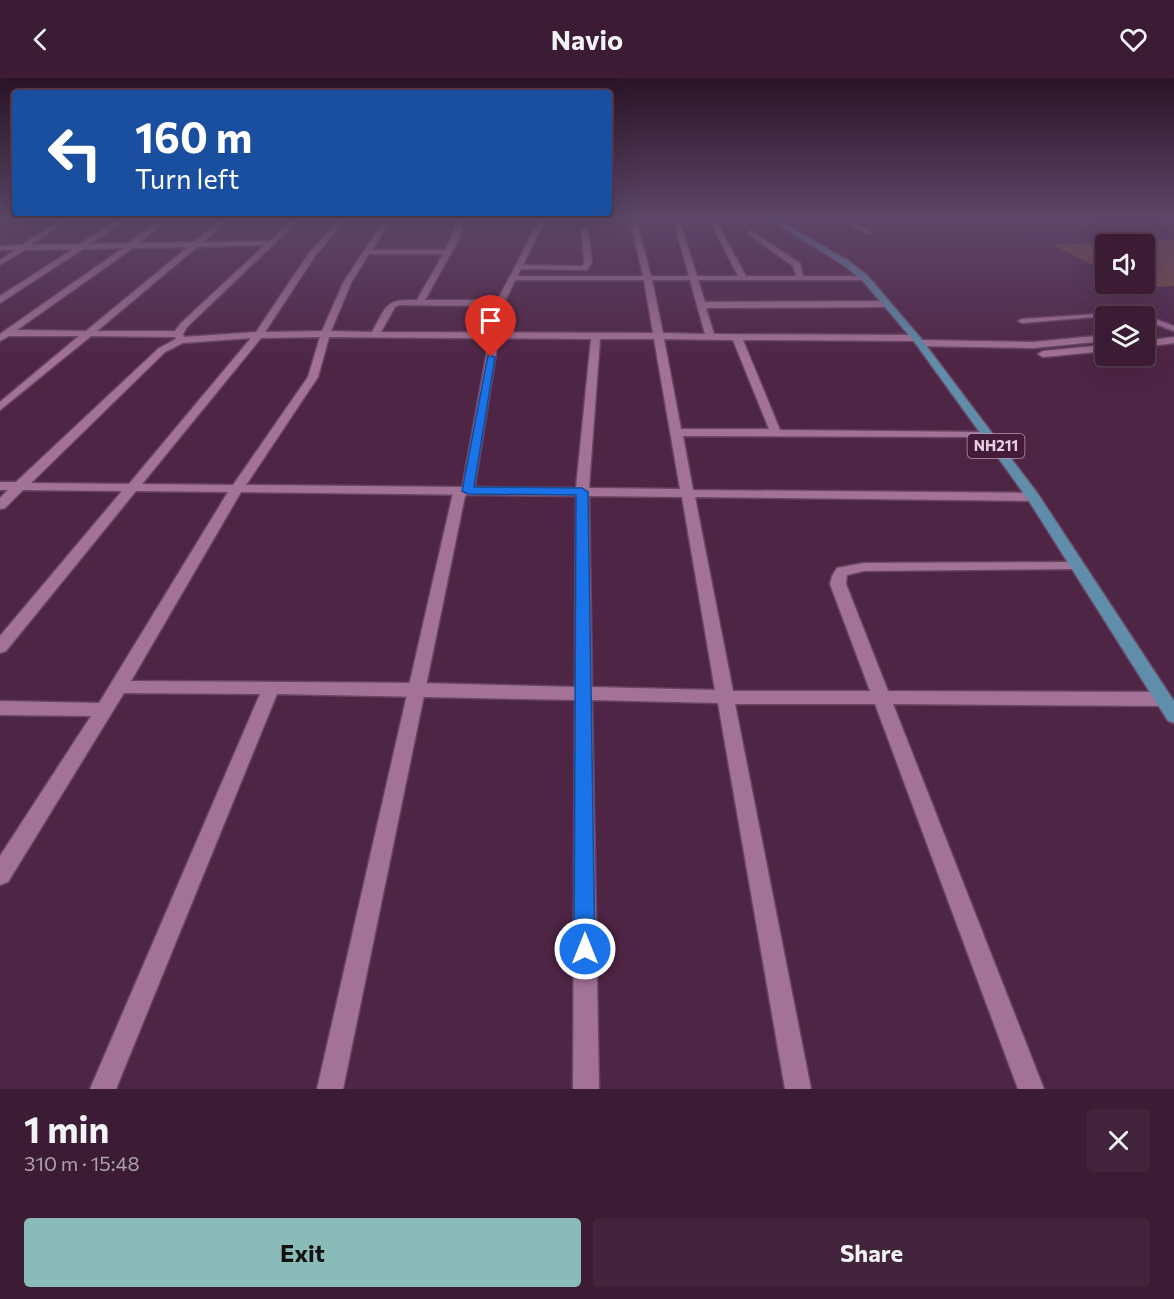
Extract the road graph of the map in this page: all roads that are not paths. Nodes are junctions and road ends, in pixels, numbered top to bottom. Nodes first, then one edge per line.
1 (51, 266) edge
2 (101, 266) edge
3 (169, 266) edge
4 (248, 266) edge
5 (305, 266) edge
6 (357, 266) edge
7 (439, 266) edge
8 (519, 266) edge
9 (585, 266) edge
10 (645, 266) edge
11 (690, 266) edge
12 (737, 266) edge
13 (797, 266) edge
14 (850, 266) edge
15 (515, 273) junction
16 (800, 278) junction
17 (865, 278) junction
18 (694, 279) junction
19 (744, 279) junction
20 (648, 280) junction
21 (0, 300) edge
22 (420, 301) junction
23 (500, 303) junction
24 (886, 304) junction
25 (702, 305) junction
26 (1095, 316) edge
27 (1022, 321) dead end
28 (1155, 322) edge
29 (1174, 330) edge
30 (1155, 332) edge
31 (88, 334) junction
32 (325, 334) junction
33 (375, 334) junction
34 (2, 335) edge
35 (259, 335) junction
36 (495, 335) junction
37 (596, 335) junction
38 (657, 335) junction
39 (710, 335) junction
40 (736, 335) junction
41 (179, 337) junction
42 (1095, 339) edge
43 (1174, 340) edge
44 (1155, 343) edge
45 (921, 344) junction
46 (1095, 349) edge
47 (0, 407) edge
48 (675, 432) junction
49 (776, 433) junction
50 (987, 435) junction
51 (0, 486) edge
52 (21, 486) junction
53 (132, 487) junction
54 (237, 488) junction
55 (468, 491) junction
56 (582, 492) junction
57 (687, 493) junction
58 (1033, 496) junction
59 (0, 505) edge
60 (1077, 565) junction
61 (0, 647) edge
62 (119, 687) junction
63 (272, 688) junction
64 (418, 689) junction
65 (583, 693) junction
66 (724, 697) junction
67 (881, 698) junction
68 (1162, 699) junction
69 (0, 708) edge
70 (104, 710) junction
71 (1174, 716) edge
72 (0, 875) edge
73 (103, 1089) edge
74 (330, 1089) edge
75 (586, 1089) edge
76 (798, 1089) edge
77 (1031, 1089) edge

1 - 21 street
2 - 34 street
3 - 31 street
4 - 41 street
5 - 35 street
6 - 32 street
7 - 22 street
8 - 15 street
9 - 15 street
10 - 20 street
11 - 18 street
12 - 19 street
13 - 16 street
14 - 17 main road, NH211
15 - 20 street
15 - 23 street
16 - 17 street
16 - 19 street
17 - 24 main road, NH211
18 - 19 street
18 - 20 street
18 - 25 street
20 - 38 street
22 - 23 street
22 - 33 street
23 - 36 street
24 - 25 street
24 - 45 main road, NH211
25 - 39 street
26 - 27 lane
28 - 29 lane
29 - 30 street
31 - 34 street
31 - 41 street
31 - 47 street
32 - 33 street
32 - 35 street
32 - 54 street
33 - 36 street
35 - 41 street
35 - 53 street
36 - 37 street
36 - 55 street
37 - 38 street
37 - 56 street
38 - 39 street
38 - 48 street
39 - 40 street
40 - 45 street
40 - 49 street
41 - 52 street
42 - 45 street
43 - 44 street
45 - 46 street
45 - 50 main road, NH211
48 - 49 street
48 - 57 street
49 - 50 street
50 - 58 main road, NH211
51 - 52 street
52 - 53 street
52 - 59 street
53 - 54 street
53 - 61 street
54 - 55 street
54 - 62 street
55 - 56 street
55 - 64 street
56 - 57 street
56 - 65 street
57 - 58 street
57 - 66 street
58 - 60 main road, NH211
60 - 67 street
60 - 68 main road, NH211
62 - 63 street
62 - 70 street
63 - 64 street
63 - 73 street
64 - 65 street
64 - 74 street
65 - 66 street
65 - 75 street
66 - 67 street
66 - 76 street
67 - 68 street
67 - 77 street
68 - 71 main road, NH211
69 - 70 street
70 - 72 street

